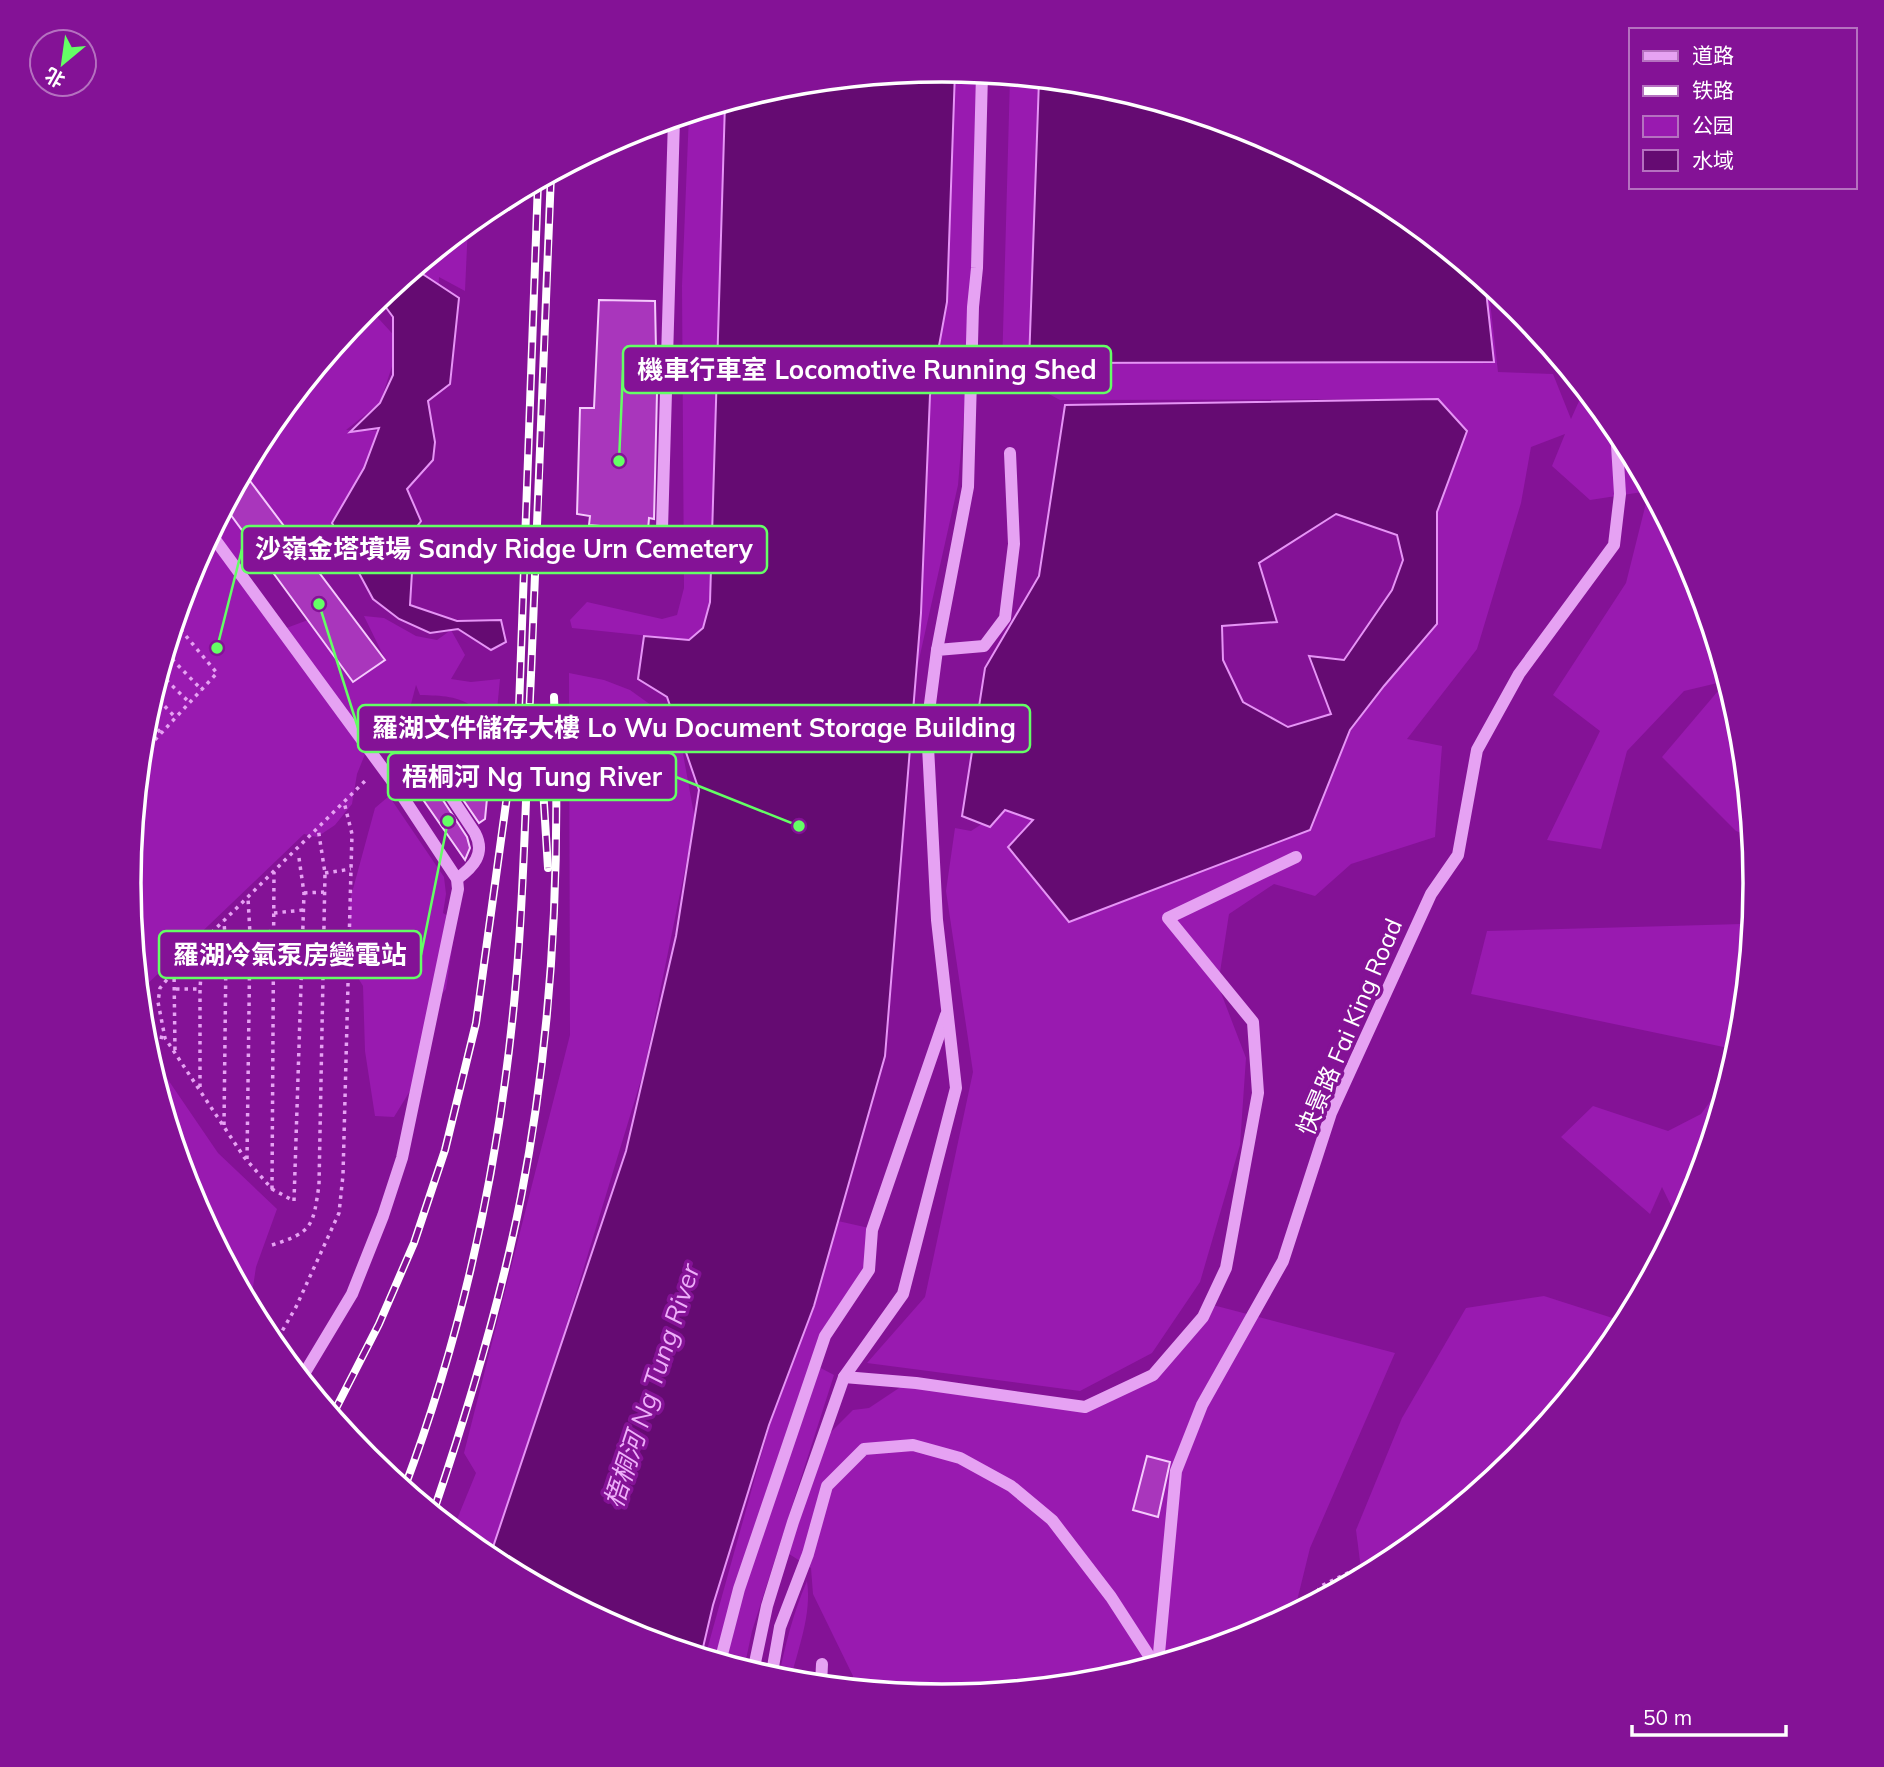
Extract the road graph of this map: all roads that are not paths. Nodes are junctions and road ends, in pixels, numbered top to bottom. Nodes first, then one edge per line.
1 (982, 84) edge
2 (674, 129) edge
3 (1010, 453) dead end
4 (1617, 453) edge
5 (217, 542) edge
6 (598, 557) dead end
7 (937, 650) junction
8 (395, 785) junction
9 (1296, 857) dead end
10 (457, 879) junction
11 (948, 1012) junction
12 (306, 1371) edge
13 (844, 1377) junction
14 (722, 1653) edge
15 (1158, 1654) edge
16 (1152, 1656) edge
17 (754, 1662) edge
18 (822, 1664) dead end
19 (773, 1666) edge
20 (821, 1675) edge

1 - 7 street
2 - 6 street
3 - 7 street
4 - 15 street, 快景路 Fai King Road
5 - 8 street
7 - 11 street
8 - 10 street
8 - 10 street
9 - 13 street
10 - 12 street
11 - 13 street
11 - 14 street
13 - 17 street
16 - 19 street
18 - 20 street

